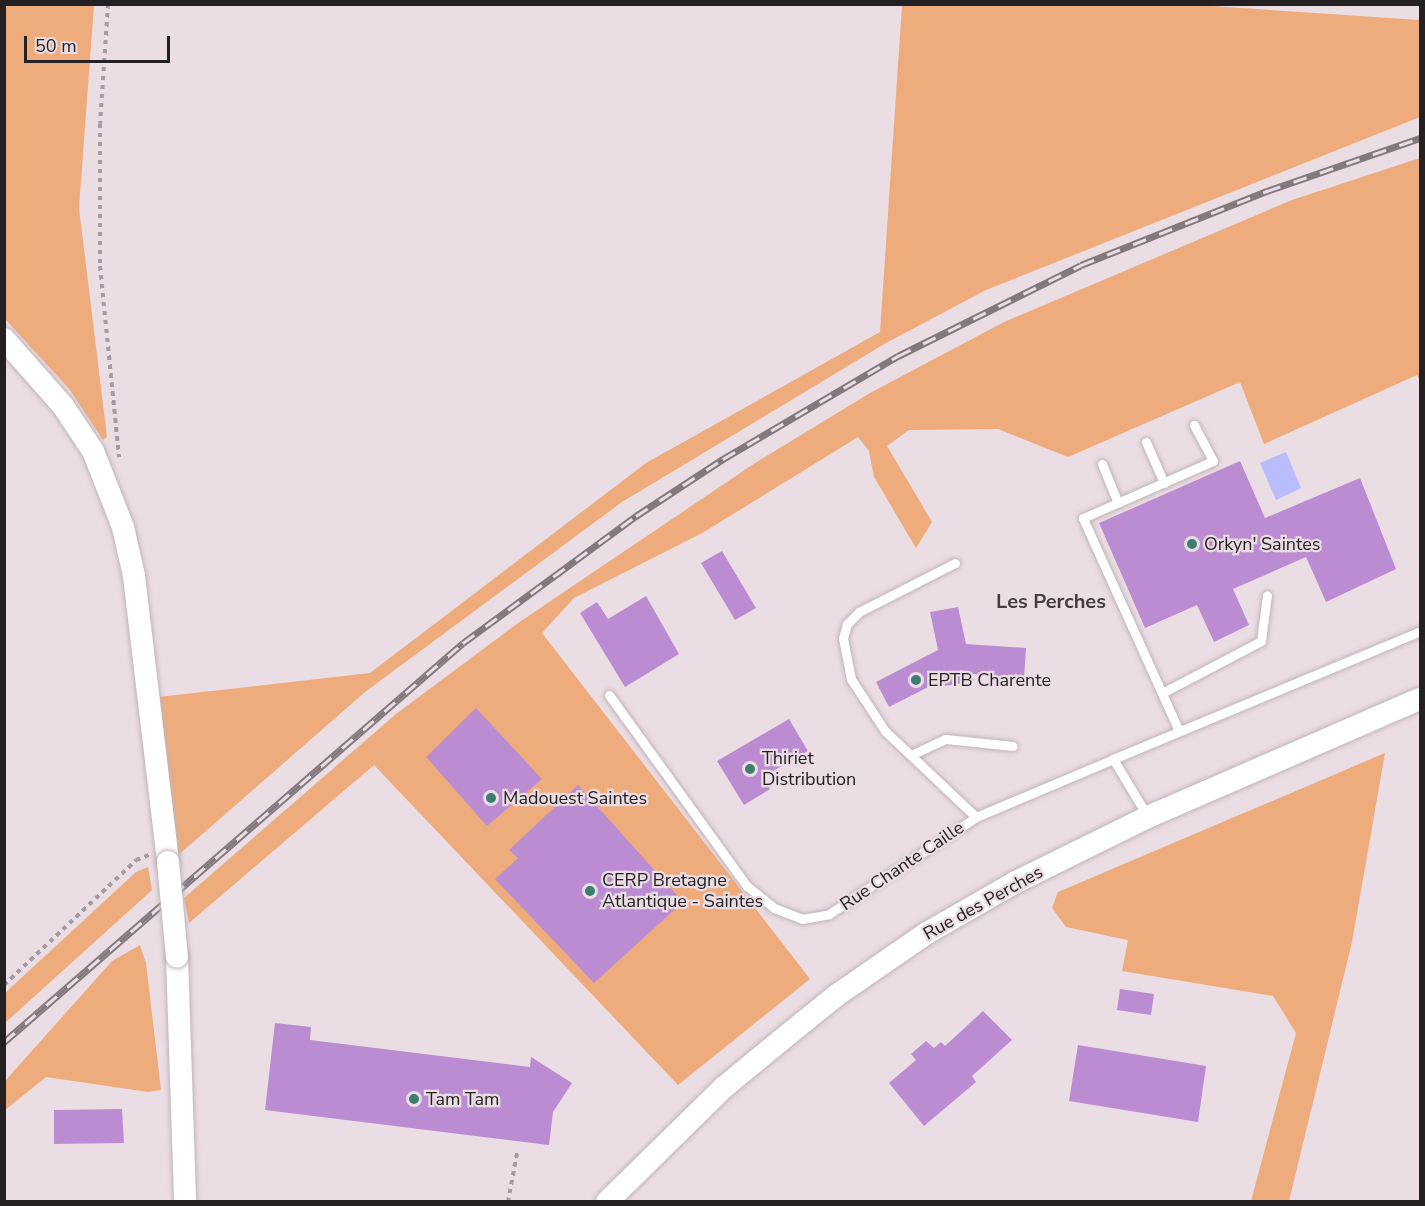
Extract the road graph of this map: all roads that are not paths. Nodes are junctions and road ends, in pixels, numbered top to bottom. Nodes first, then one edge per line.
1 (4, 339) edge
2 (1194, 425) dead end
3 (1146, 442) dead end
4 (1102, 464) dead end
5 (1164, 483) junction
6 (1118, 503) junction
7 (955, 563) dead end
8 (1266, 595) dead end
9 (1420, 631) edge
10 (1162, 693) junction
11 (609, 695) dead end
12 (1420, 699) edge
13 (1179, 731) junction
14 (1013, 746) dead end
15 (912, 755) junction
16 (1113, 759) junction
17 (975, 817) junction
18 (1148, 817) junction
19 (184, 1202) edge
20 (607, 1202) edge

1 - 19 street, bridge
2 - 5 lane
3 - 5 lane
4 - 6 lane
5 - 6 lane
6 - 10 lane
7 - 15 lane
8 - 10 lane
9 - 13 lane, Rue Chante Caille
10 - 13 lane
11 - 17 lane, Rue Chante Caille
12 - 18 street, Rue des Perches
13 - 16 lane, Rue Chante Caille
14 - 15 lane
15 - 17 lane
16 - 17 lane, Rue Chante Caille
16 - 18 lane
18 - 20 street, Rue des Perches

